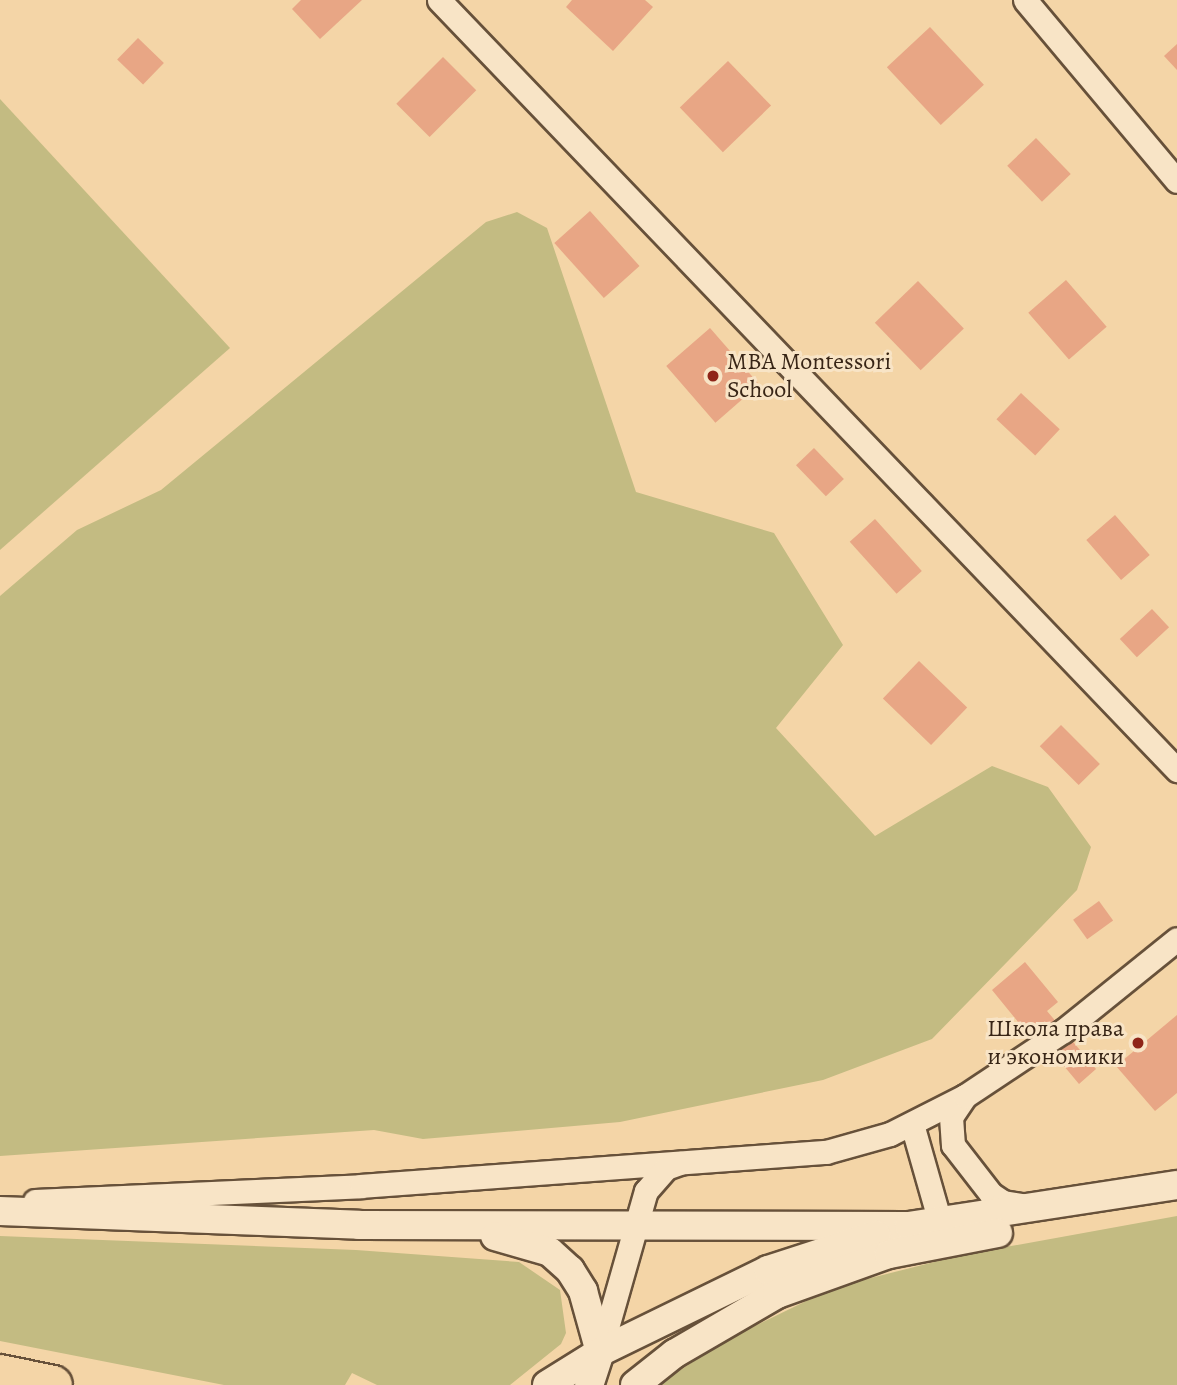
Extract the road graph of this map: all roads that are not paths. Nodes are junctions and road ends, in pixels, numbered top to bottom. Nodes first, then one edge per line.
1 (439, 0) edge
2 (1025, 0) edge
3 (1177, 181) edge
4 (1177, 770) edge
5 (1177, 939) edge
6 (965, 1096) junction
7 (912, 1124) junction
8 (687, 1160) junction
9 (1177, 1185) edge
10 (1177, 1200) edge
11 (0, 1202) edge
12 (1057, 1206) junction
13 (0, 1211) edge
14 (940, 1222) junction
15 (635, 1225) junction
16 (359, 1226) junction
17 (909, 1226) junction
18 (600, 1352) junction
19 (0, 1374) edge
20 (53, 1385) edge
21 (547, 1385) edge
22 (589, 1385) edge
23 (635, 1385) edge

1 - 4 street
2 - 3 street
5 - 6 street
6 - 7 street
6 - 12 street
7 - 8 street
7 - 14 street
8 - 11 street
8 - 15 street
9 - 12 street
10 - 23 street
12 - 14 street
13 - 16 street
14 - 17 street
15 - 16 street
15 - 17 street
15 - 18 street
16 - 18 street
17 - 18 street
18 - 21 street
18 - 22 street
19 - 20 highway

